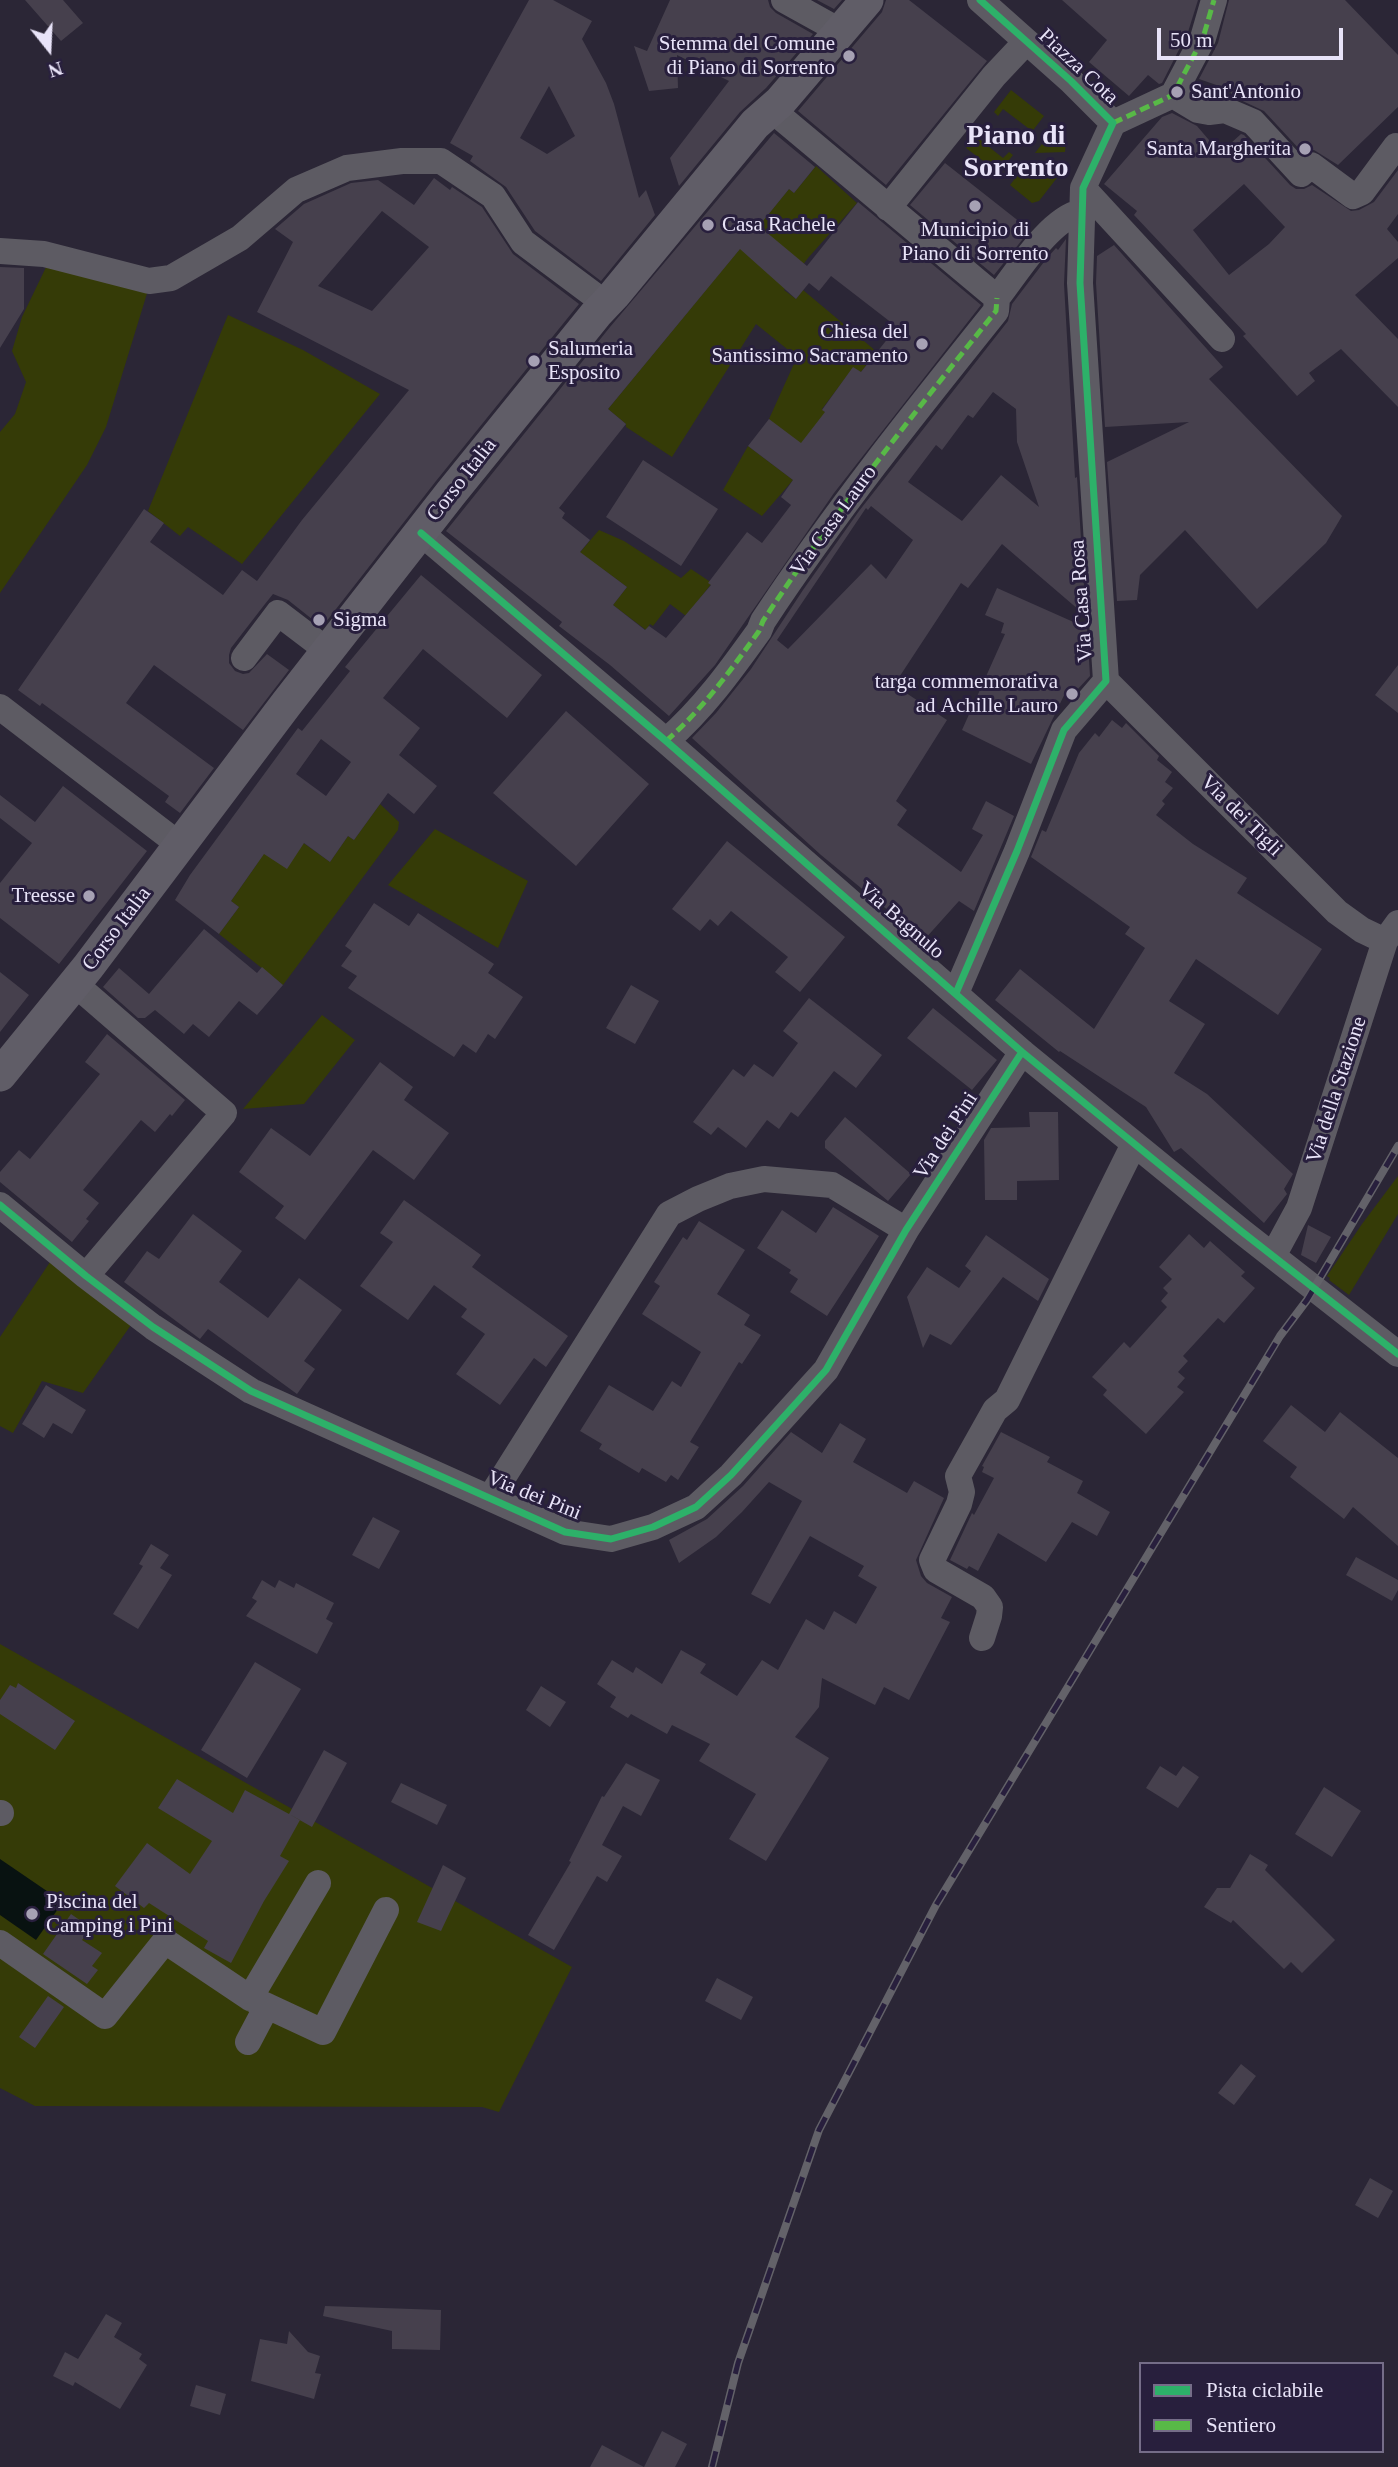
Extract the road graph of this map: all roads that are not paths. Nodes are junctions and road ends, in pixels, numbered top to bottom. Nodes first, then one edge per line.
1 (784, 0) edge
2 (867, 0) edge
3 (980, 0) edge
4 (1214, 0) edge
5 (840, 31) junction
6 (1026, 42) junction
7 (1172, 95) junction
8 (772, 110) junction
9 (1113, 123) junction
10 (1397, 146) edge
11 (1082, 200) junction
12 (888, 208) junction
13 (0, 251) edge
14 (997, 298) junction
15 (606, 304) junction
16 (1222, 339) dead end
17 (421, 533) junction
18 (328, 651) junction
19 (243, 659) dead end
20 (1106, 681) junction
21 (0, 707) edge
22 (666, 741) junction
23 (181, 846) junction
24 (1391, 932) edge
25 (82, 976) junction
26 (956, 993) junction
27 (1022, 1052) junction
28 (0, 1076) edge
29 (1134, 1144) junction
30 (0, 1205) edge
31 (906, 1230) junction
32 (1273, 1256) junction
33 (86, 1276) junction
34 (1398, 1354) edge
35 (490, 1498) junction
36 (982, 1638) dead end
37 (318, 1884) dead end
38 (386, 1910) dead end
39 (0, 1942) edge
40 (258, 2002) junction
41 (248, 2042) dead end

1 - 5 street
2 - 5 main road, Corso Italia
3 - 6 street, Piazza Cota
4 - 7 street
5 - 8 main road, Corso Italia
6 - 9 street, Piazza Cota
6 - 12 street, Piazza Cota
7 - 9 street
7 - 10 street
8 - 12 street
8 - 15 main road, Corso Italia
9 - 11 street, Piazza Cota
11 - 14 street
11 - 16 street
11 - 20 street, Via Casa Rosa
12 - 14 street
13 - 15 street
14 - 22 street, Via Casa Lauro
15 - 17 main road, Corso Italia
17 - 18 main road, Corso Italia
17 - 22 street, Via Bagnulo
18 - 19 street
18 - 23 main road, Corso Italia
20 - 24 street, Via dei Tigli
20 - 26 street, Via Casa Rosa
21 - 23 street
22 - 26 street, Via Bagnulo
23 - 25 main road, Corso Italia
24 - 32 street, Via della Stazione
25 - 28 main road, Corso Italia
25 - 33 street
26 - 27 street, Via Bagnulo
27 - 29 street, Via Bagnulo
27 - 31 street, Via dei Pini
29 - 32 street, Via Bagnulo
29 - 36 street
30 - 33 street, Via dei Pini
31 - 35 street, Via dei Pini
31 - 35 street
32 - 34 street, Via Bagnulo
33 - 35 street, Via dei Pini
37 - 40 street
38 - 40 street
39 - 40 street
40 - 41 street

